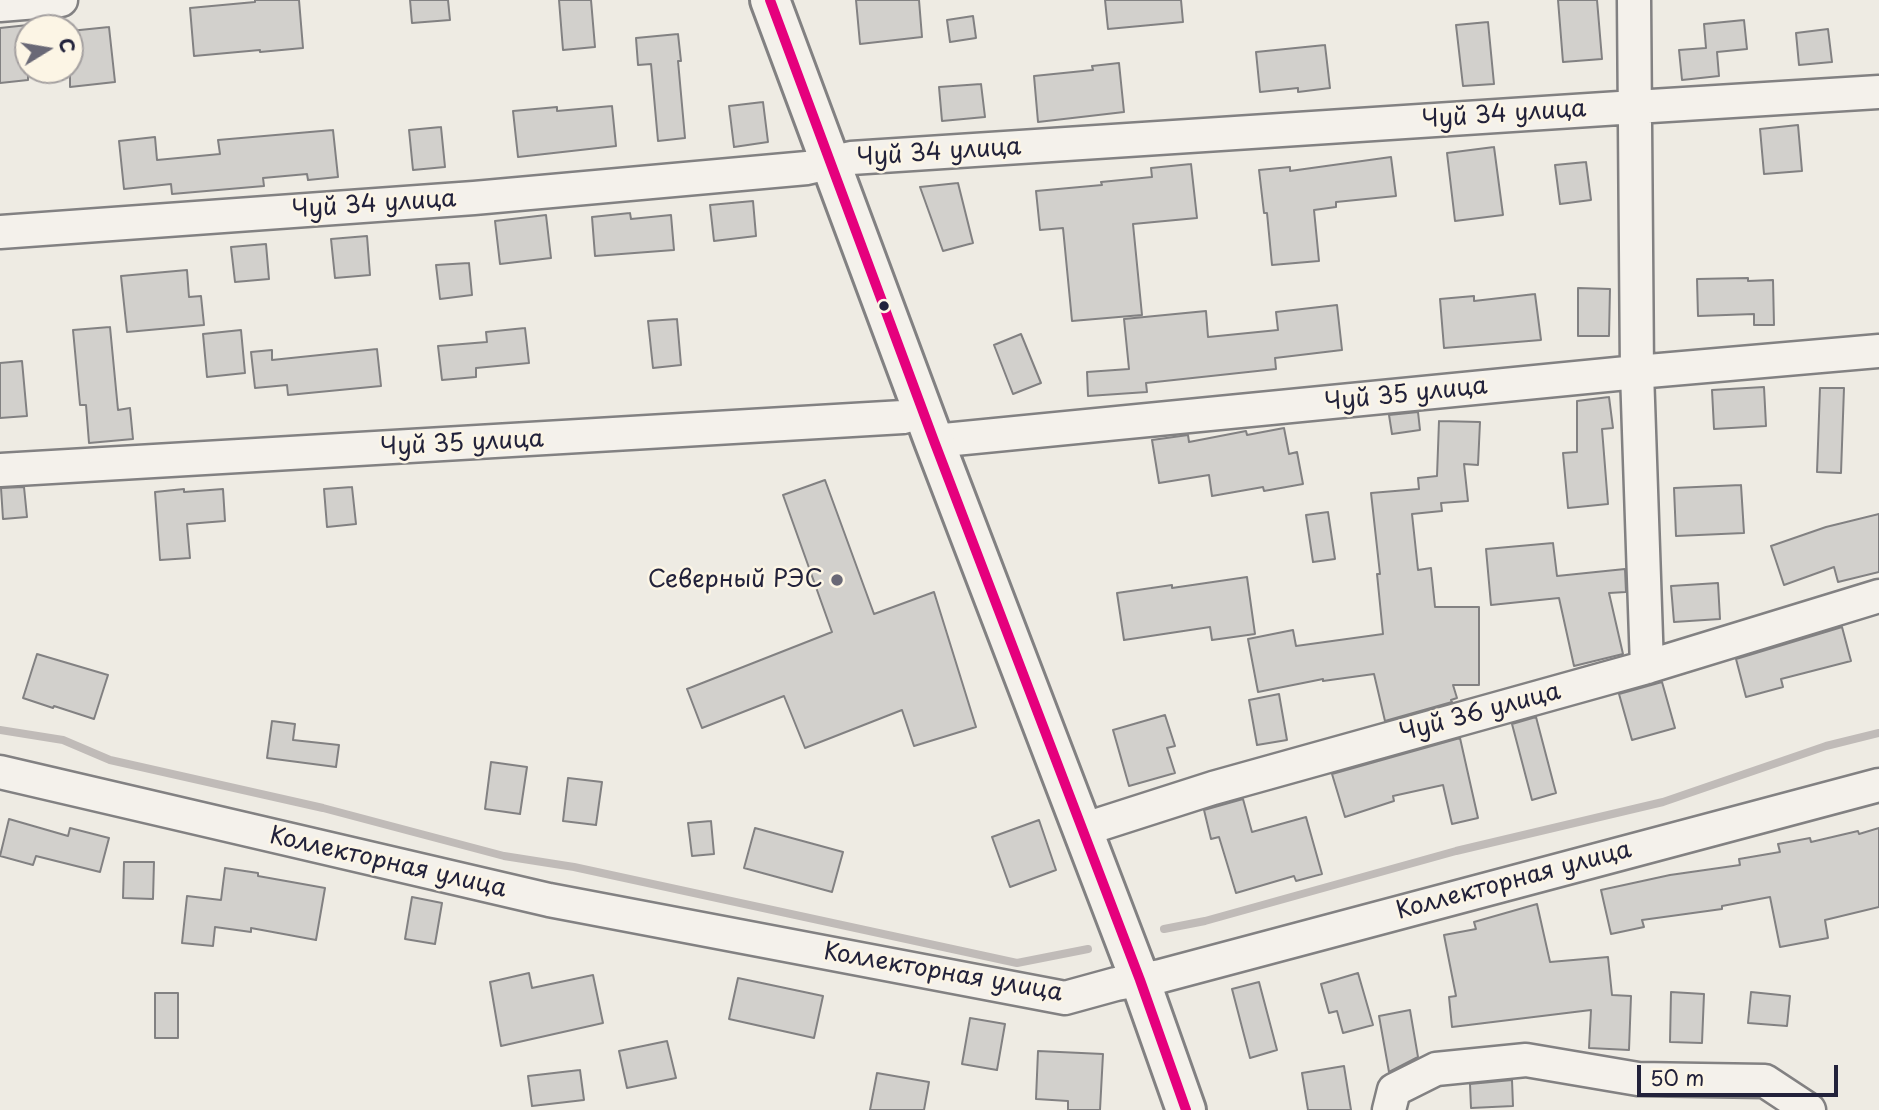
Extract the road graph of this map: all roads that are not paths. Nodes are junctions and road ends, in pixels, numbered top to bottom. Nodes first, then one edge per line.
1 (61, 0) edge
2 (770, 0) edge
3 (1634, 0) edge
4 (0, 5) edge
5 (1879, 92) edge
6 (1635, 107) junction
7 (830, 162) junction
8 (0, 232) edge
9 (1879, 351) edge
10 (1637, 372) junction
11 (929, 426) junction
12 (0, 470) edge
13 (1879, 596) edge
14 (1647, 667) junction
15 (0, 772) edge
16 (1879, 785) edge
17 (1082, 830) junction
18 (1140, 980) junction
19 (1186, 1110) edge
20 (1389, 1110) edge
21 (1809, 1110) edge

1 - 4 street
2 - 7 street
3 - 6 street
5 - 6 street, Чуй 34 улица
6 - 7 street, Чуй 34 улица
6 - 10 street
7 - 8 street, Чуй 34 улица
7 - 11 street
9 - 10 street, Чуй 35 улица
10 - 11 street, Чуй 35 улица
10 - 14 street
11 - 12 street, Чуй 35 улица
11 - 17 street
13 - 14 street, Чуй 36 улица
14 - 17 street, Чуй 36 улица
15 - 18 street, Коллекторная улица
16 - 18 street, Коллекторная улица
17 - 18 street
18 - 19 street
20 - 21 street

